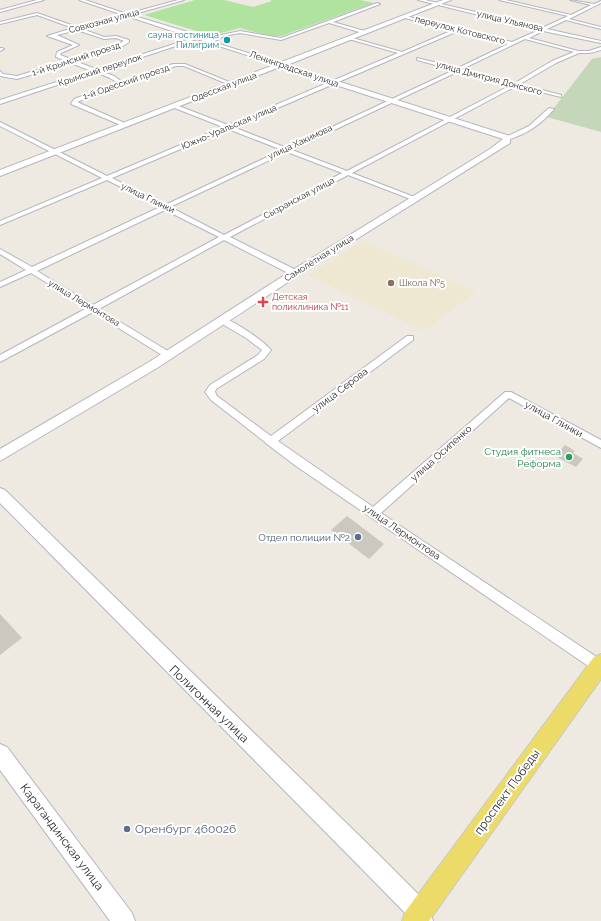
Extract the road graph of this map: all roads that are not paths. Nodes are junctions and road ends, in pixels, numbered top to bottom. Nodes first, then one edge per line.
1 (42, 0) edge
2 (81, 0) edge
3 (182, 0) edge
4 (420, 0) edge
5 (448, 0) edge
6 (501, 0) edge
7 (572, 0) edge
8 (601, 2) edge
9 (378, 4) dead end
10 (438, 4) junction
11 (594, 5) junction
12 (601, 6) edge
13 (0, 10) edge
14 (128, 15) junction
15 (572, 16) junction
16 (406, 17) junction
17 (566, 19) junction
18 (329, 22) junction
19 (0, 24) edge
20 (76, 28) junction
21 (601, 28) edge
22 (545, 29) junction
23 (457, 30) junction
24 (366, 33) junction
25 (199, 37) junction
26 (351, 38) junction
27 (526, 38) junction
28 (211, 41) junction
29 (601, 42) edge
30 (513, 44) junction
31 (601, 48) edge
32 (578, 52) junction
33 (401, 53) junction
34 (419, 59) dead end
35 (71, 61) junction
36 (282, 65) junction
37 (455, 69) junction
38 (97, 71) junction
39 (0, 72) edge
40 (333, 82) junction
41 (122, 84) junction
42 (232, 84) junction
43 (515, 85) junction
44 (559, 96) dead end
45 (390, 100) junction
46 (0, 102) edge
47 (174, 106) junction
48 (551, 109) dead end
49 (449, 119) junction
50 (0, 124) edge
51 (124, 125) junction
52 (229, 127) junction
53 (11, 130) junction
54 (0, 134) edge
55 (507, 138) junction
56 (285, 149) junction
57 (54, 152) junction
58 (0, 173) edge
59 (346, 173) junction
60 (106, 177) junction
61 (415, 199) junction
62 (165, 206) junction
63 (0, 223) edge
64 (225, 237) junction
65 (0, 251) edge
66 (30, 270) junction
67 (295, 273) junction
68 (0, 285) edge
69 (94, 309) junction
70 (222, 320) junction
71 (410, 338) dead end
72 (168, 355) junction
73 (0, 359) edge
74 (508, 394) joint
75 (270, 442) junction
76 (601, 444) edge
77 (0, 456) edge
78 (0, 494) edge
79 (374, 513) junction
80 (600, 664) edge
81 (0, 754) edge
82 (419, 918) edge
83 (124, 921) edge

1 - 13 street
2 - 14 street, Ленинградская улица
3 - 14 street, Совхозная улица
4 - 10 street, улица Ульянова
5 - 10 street, Одесская улица
6 - 15 street
7 - 11 street
8 - 11 street, улица Хакимова
9 - 18 street
10 - 16 street, Одесская улица
10 - 22 street, улица Ульянова
11 - 12 street
11 - 15 street, улица Хакимова
14 - 20 street, Совхозная улица
14 - 25 street, Ленинградская улица
15 - 17 street, улица Хакимова
16 - 23 street, переулок Котовского
16 - 24 street, Одесская улица
17 - 21 street
17 - 22 street, улица Хакимова
18 - 24 street
18 - 28 street
19 - 20 street
20 - 35 street, Совхозная улица
20 - 35 street, 1-й Крымский проезд
22 - 27 street, улица Хакимова
22 - 29 street, улица Ульянова
23 - 30 street, переулок Котовского
23 - 33 street, Южно-Уральская улица
24 - 26 street, Одесская улица
25 - 28 street, Ленинградская улица
25 - 38 street, Крымский переулок
26 - 33 street
26 - 36 street, Одесская улица
27 - 30 street, улица Хакимова
27 - 32 street
28 - 36 street, Ленинградская улица
30 - 37 street, улица Хакимова
31 - 32 street, Сызранская улица
32 - 43 street, Сызранская улица
33 - 40 street, Южно-Уральская улица
34 - 37 street, улица Дмитрия Донского
35 - 38 street
35 - 39 street, 1-й Крымский проезд
36 - 40 street, Ленинградская улица
36 - 42 street, Одесская улица
37 - 43 street, улица Дмитрия Донского
37 - 45 street, улица Хакимова
38 - 41 street
38 - 46 street, Крымский переулок
40 - 45 street, Ленинградская улица
40 - 52 street, Южно-Уральская улица
41 - 42 street, 1-й Одесский проезд
41 - 51 street, 1-й Одесский проезд
42 - 47 street, Одесская улица
43 - 44 street, улица Дмитрия Донского
43 - 49 street, Сызранская улица
45 - 49 street, Ленинградская улица
45 - 56 street, улица Хакимова
47 - 51 street, Одесская улица
47 - 52 street
48 - 55 street, Самолётная улица
49 - 55 street, Ленинградская улица
49 - 59 street, Сызранская улица
50 - 53 street, улица Глинки
51 - 57 street, Одесская улица
52 - 56 street
52 - 60 street, Южно-Уральская улица
53 - 54 street
53 - 57 street, улица Глинки
55 - 61 street, Самолётная улица
56 - 59 street
56 - 62 street, улица Хакимова
57 - 58 street, Одесская улица
57 - 60 street, улица Глинки
59 - 61 street
59 - 64 street, Сызранская улица
60 - 62 street, улица Глинки
60 - 63 street, Южно-Уральская улица
61 - 67 street, Самолётная улица
62 - 64 street, улица Глинки
62 - 66 street, улица Хакимова
64 - 67 street, улица Глинки
64 - 69 street, Сызранская улица
65 - 66 street, улица Лермонтова
66 - 68 street, улица Хакимова
66 - 69 street, улица Лермонтова
67 - 70 street, Самолётная улица
69 - 72 street, улица Лермонтова
69 - 73 street, Сызранская улица
70 - 72 street, Самолётная улица
70 - 75 street, улица Лермонтова
71 - 75 street, улица Серова
72 - 77 street, Самолётная улица
74 - 76 street, улица Глинки
74 - 79 street, улица Осипенко
75 - 79 street, улица Лермонтова
78 - 82 street, Полигонная улица
79 - 80 street, улица Лермонтова
80 - 82 main road, проспект Победы
81 - 83 street, Карагандинская улица

